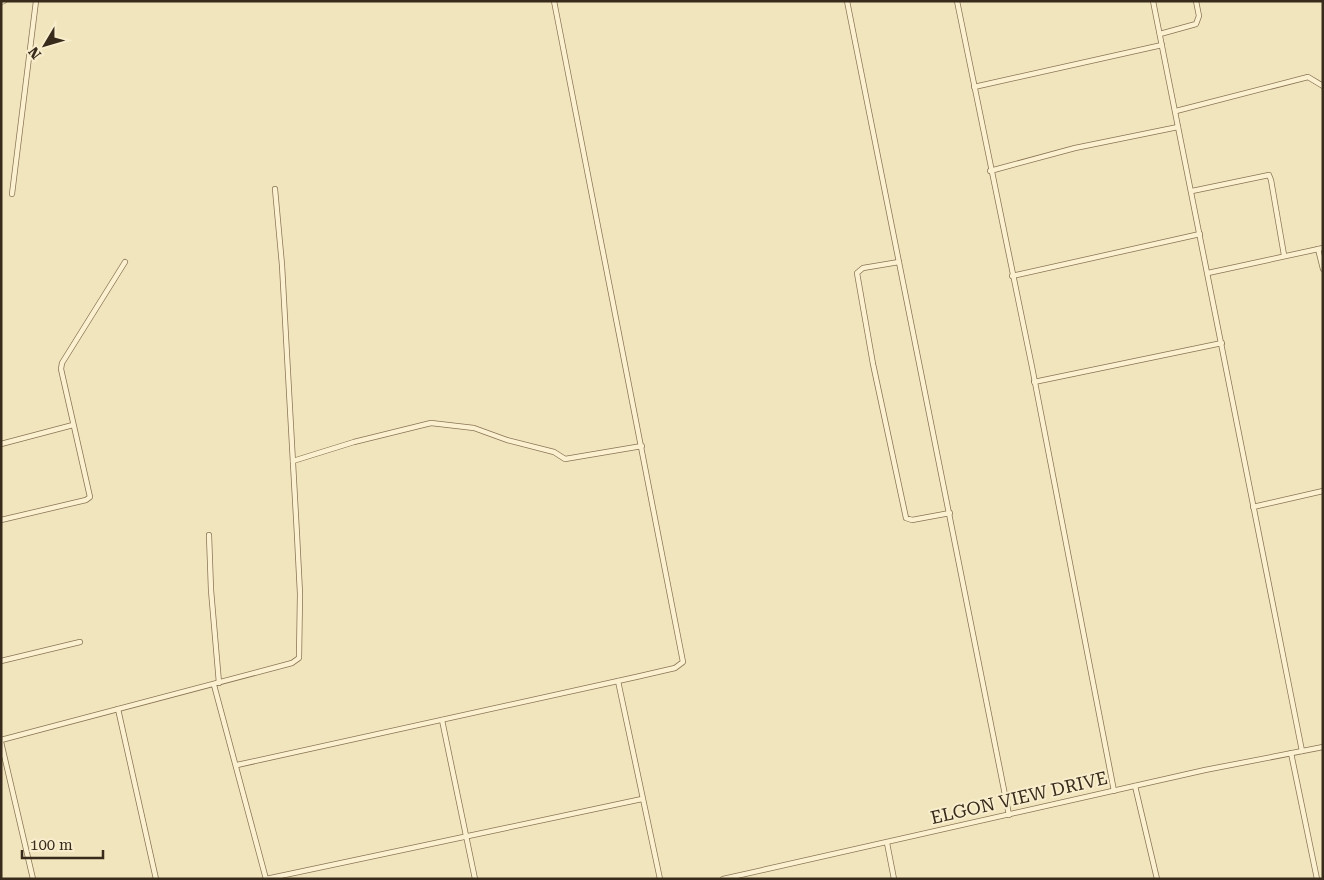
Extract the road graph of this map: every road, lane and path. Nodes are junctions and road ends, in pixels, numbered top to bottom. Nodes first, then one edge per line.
1 (36, 1) edge
2 (554, 1) edge
3 (847, 1) edge
4 (957, 1) edge
5 (1153, 1) edge
6 (1196, 1) edge
7 (1160, 34) junction
8 (1162, 45) junction
9 (1323, 86) edge
10 (974, 87) junction
11 (1176, 111) junction
12 (1178, 127) junction
13 (990, 170) junction
14 (275, 189) dead end
15 (1192, 191) junction
16 (12, 194) dead end
17 (1200, 234) junction
18 (1320, 248) edge
19 (1284, 255) junction
20 (125, 262) dead end
21 (899, 262) junction
22 (1323, 269) edge
23 (1208, 272) junction
24 (1012, 276) junction
25 (1222, 343) junction
26 (1034, 382) junction
27 (73, 425) junction
28 (1, 444) edge
29 (642, 446) junction
30 (293, 462) junction
31 (1323, 491) edge
32 (1253, 506) junction
33 (950, 513) junction
34 (1, 520) edge
35 (208, 535) dead end
36 (80, 642) dead end
37 (1, 661) edge
38 (618, 681) junction
39 (217, 684) junction
40 (118, 709) junction
41 (442, 720) junction
42 (1, 741) edge
43 (1323, 747) edge
44 (1302, 751) junction
45 (1291, 753) junction
46 (237, 765) junction
47 (1134, 786) junction
48 (1114, 791) junction
49 (642, 798) junction
50 (1009, 815) junction
51 (466, 837) junction
52 (887, 843) junction
53 (33, 879) edge
54 (156, 879) edge
55 (266, 879) edge
56 (476, 879) edge
57 (660, 879) edge
58 (723, 879) edge
59 (894, 879) edge
60 (1156, 879) edge
61 (1317, 879) edge

1 - 16 street
2 - 29 street
3 - 21 street
4 - 10 street
5 - 7 street
6 - 7 street
7 - 8 street
8 - 10 street
8 - 11 street
9 - 11 street
10 - 13 street
11 - 12 street
12 - 13 street
12 - 15 street
13 - 24 street
14 - 30 street
15 - 17 street
15 - 19 street
17 - 23 street
17 - 24 street
18 - 19 street
18 - 22 street
19 - 23 street
20 - 27 street
21 - 33 street
21 - 33 street
23 - 25 street
24 - 26 street
25 - 26 street
25 - 32 street
26 - 48 street
27 - 28 street
27 - 34 street
29 - 30 street
29 - 38 street
30 - 39 street
31 - 32 street
32 - 44 street
33 - 50 street
35 - 39 street
36 - 37 street
38 - 41 street
38 - 49 street
39 - 40 street
39 - 46 street
40 - 42 street
40 - 54 street
41 - 46 street
41 - 51 street
42 - 53 street
43 - 44 street, ELGON VIEW DRIVE
44 - 45 street, ELGON VIEW DRIVE
45 - 47 street, ELGON VIEW DRIVE
45 - 61 street
46 - 55 street
47 - 48 street, ELGON VIEW DRIVE
47 - 60 street
48 - 50 street, ELGON VIEW DRIVE
49 - 51 street
49 - 57 street
50 - 52 street, ELGON VIEW DRIVE
51 - 55 street
51 - 56 street
52 - 58 street, ELGON VIEW DRIVE
52 - 59 street

